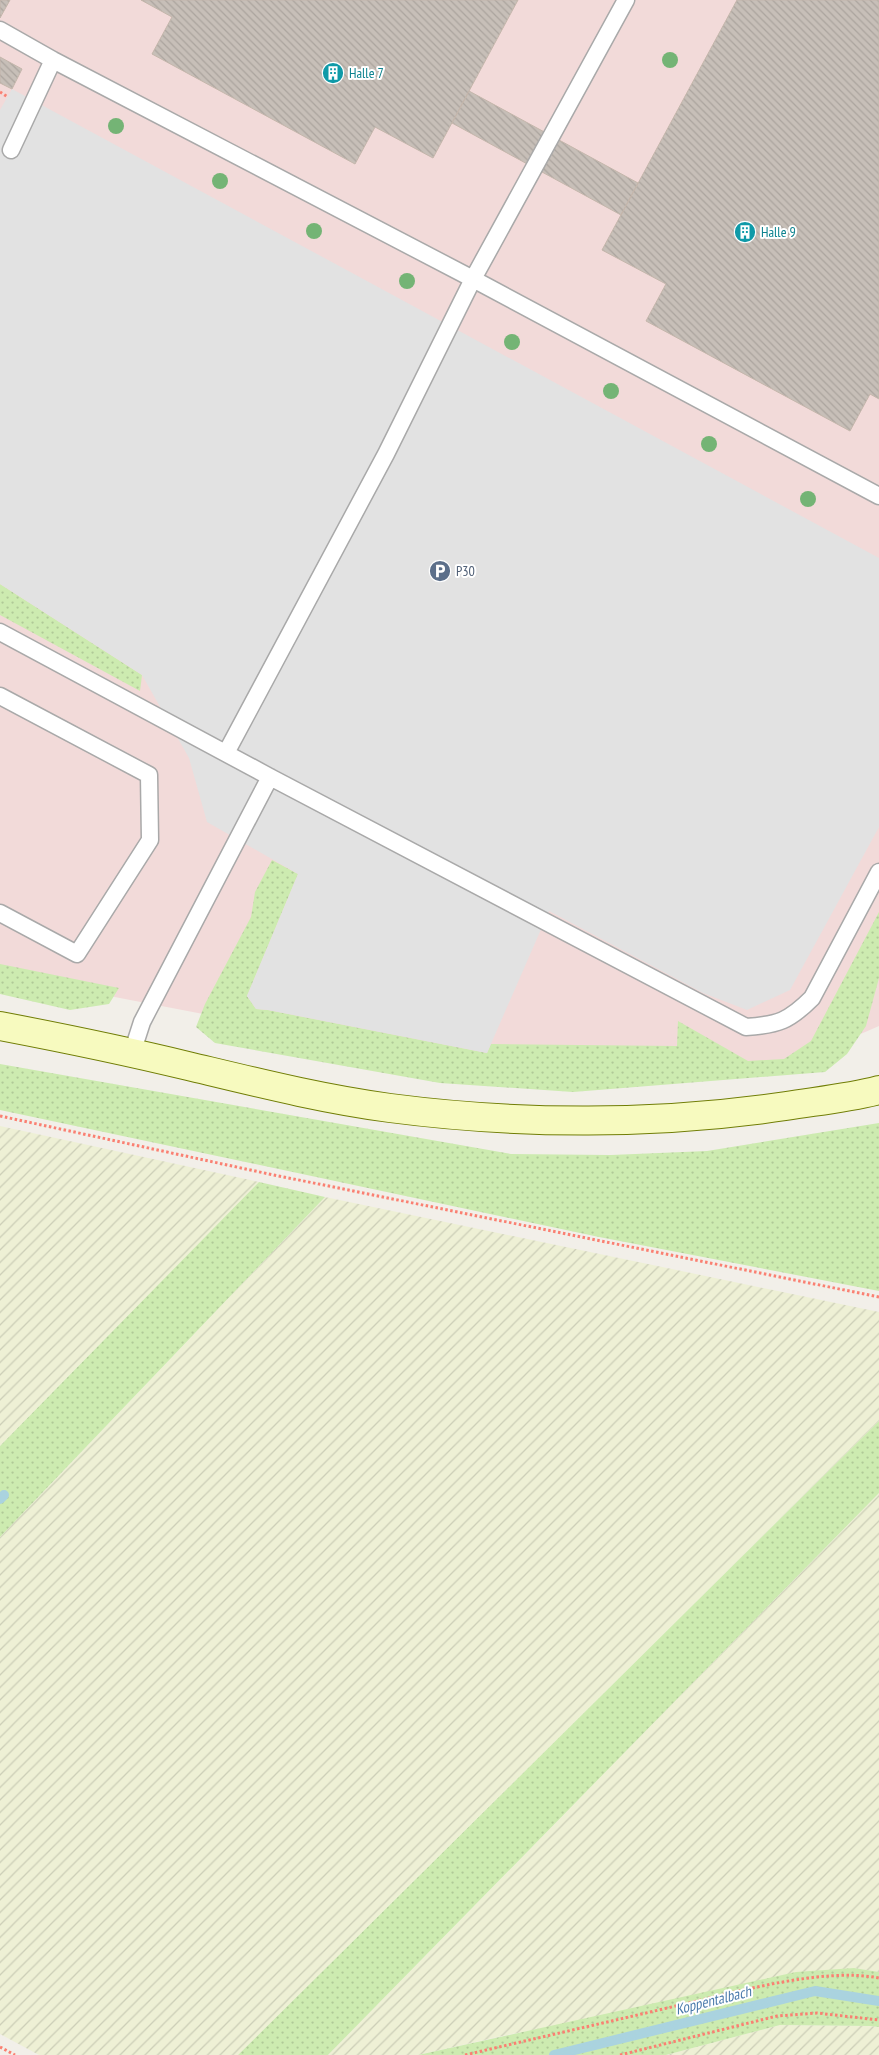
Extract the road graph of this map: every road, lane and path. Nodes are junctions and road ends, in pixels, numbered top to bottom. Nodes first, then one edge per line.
1 (626, 0) edge
2 (0, 30) edge
3 (53, 60) junction
4 (11, 150) dead end
5 (473, 279) junction
6 (879, 496) edge
7 (0, 632) edge
8 (0, 696) edge
9 (226, 753) junction
10 (270, 777) junction
11 (879, 872) edge
12 (0, 913) edge
13 (0, 1026) edge
14 (132, 1053) junction
15 (879, 1090) edge
16 (0, 1116) edge
17 (879, 1297) edge
18 (879, 1978) edge
19 (879, 2020) edge
20 (0, 2047) edge
21 (15, 2055) edge
22 (465, 2055) edge
23 (620, 2055) edge

1 - 5 lane
2 - 3 lane
3 - 4 lane
3 - 5 lane
5 - 6 lane
5 - 9 lane
7 - 9 lane
8 - 12 lane
9 - 10 lane
10 - 11 lane
10 - 14 lane
13 - 14 main road
14 - 15 main road
16 - 17 path
18 - 22 path
19 - 23 path
20 - 21 path

